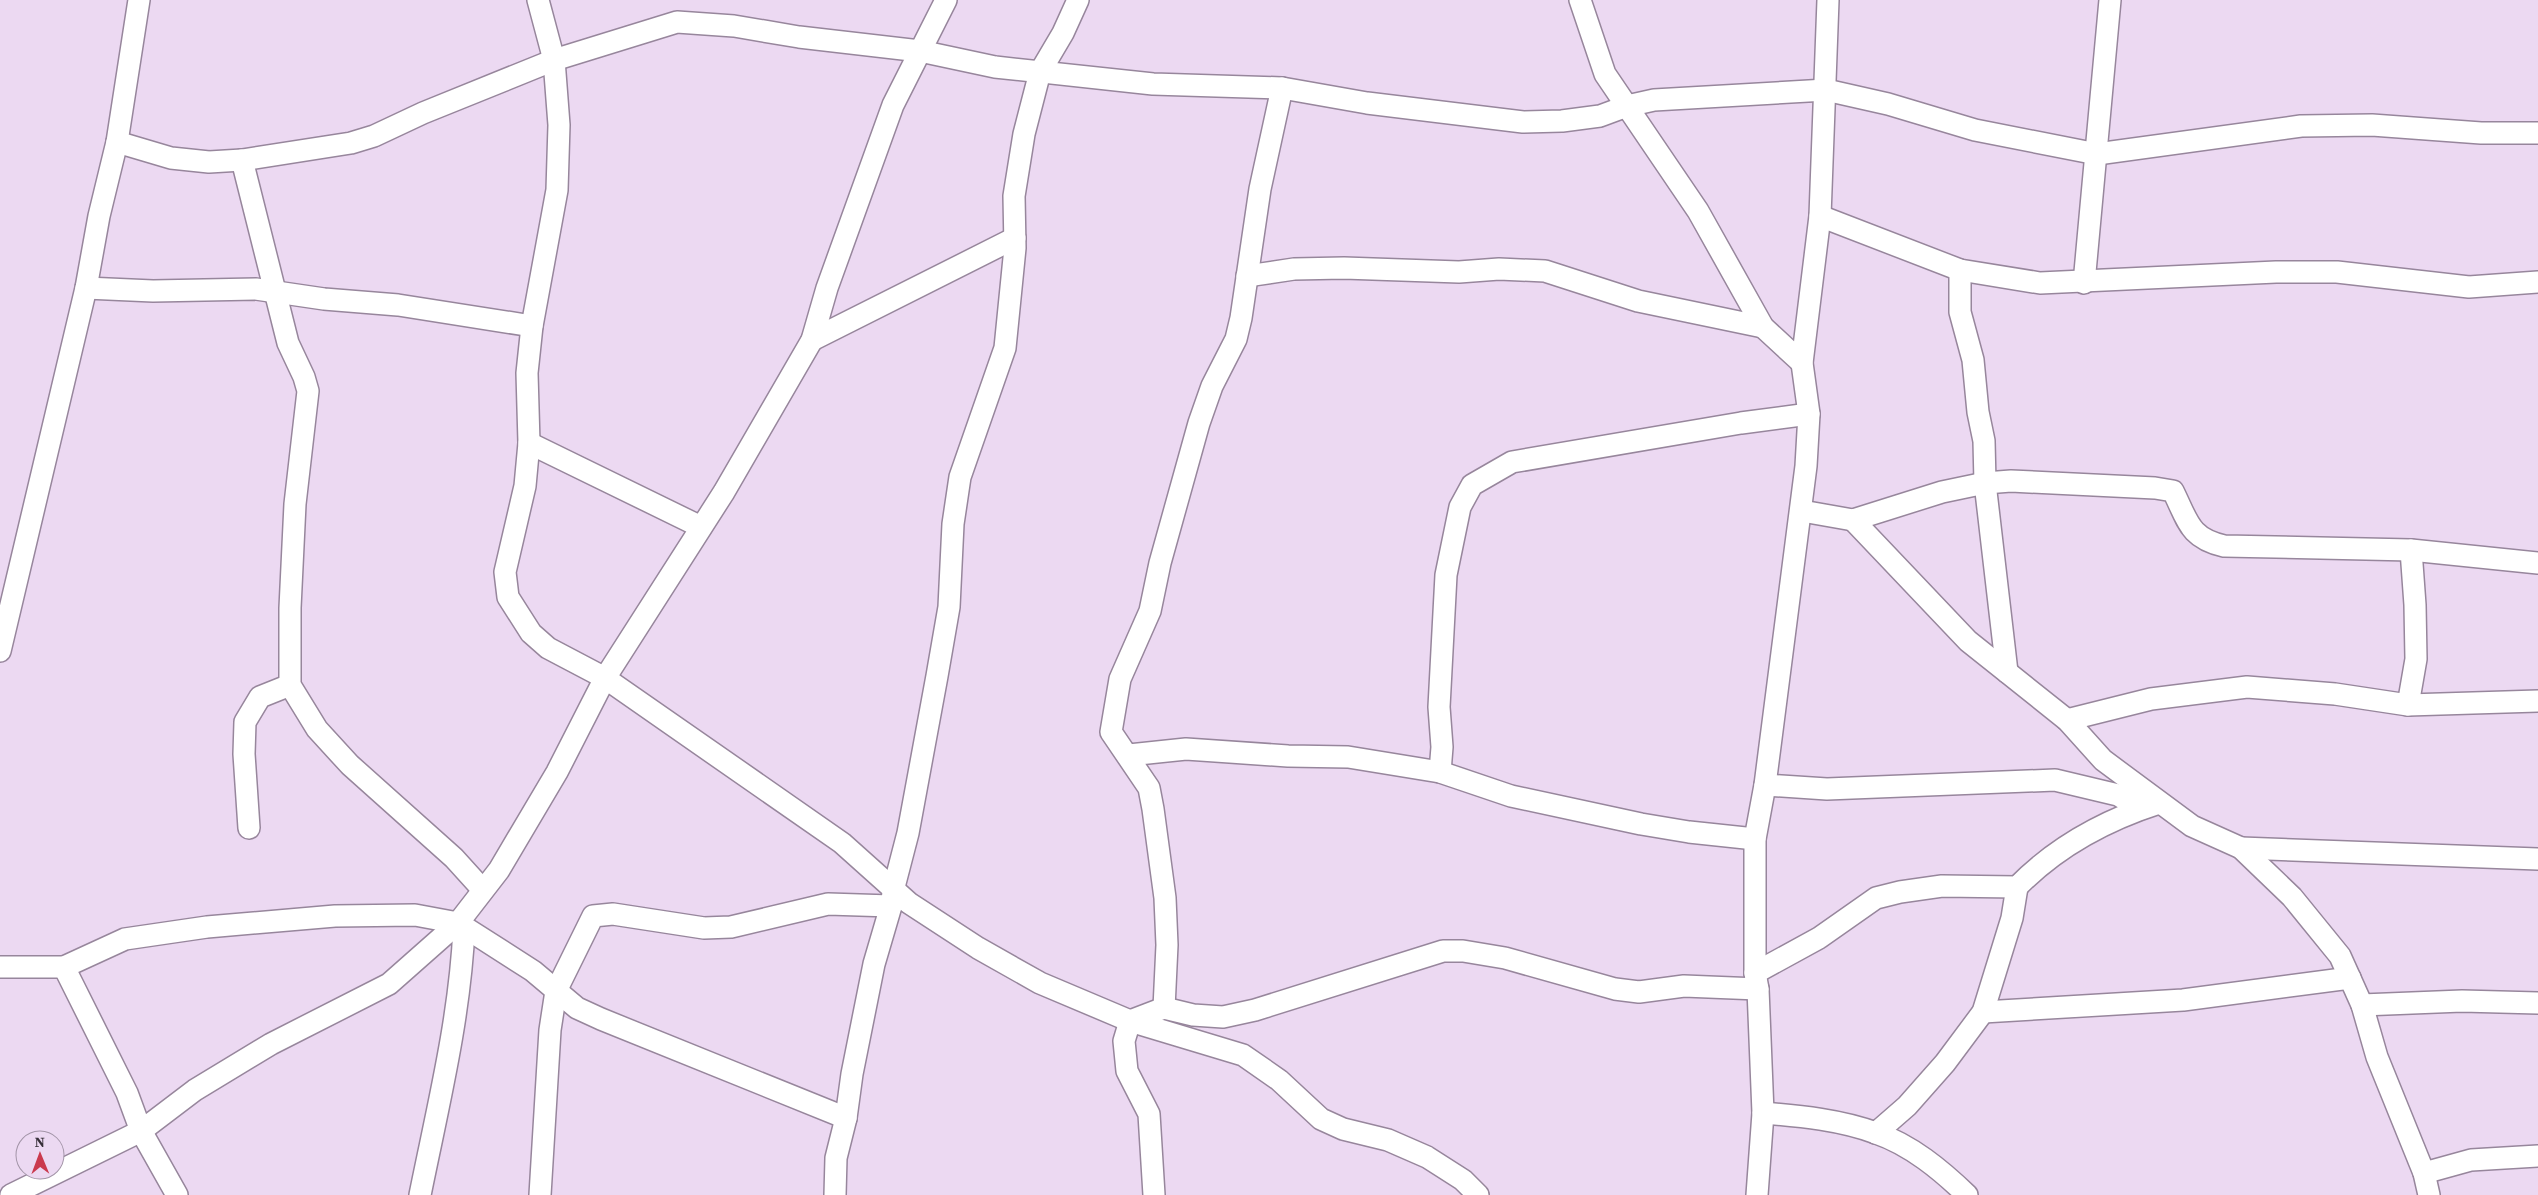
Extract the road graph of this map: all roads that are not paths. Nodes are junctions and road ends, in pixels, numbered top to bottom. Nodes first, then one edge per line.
1 (139, 0) edge
2 (538, 0) edge
3 (946, 0) edge
4 (1078, 0) edge
5 (1580, 0) edge
6 (1828, 0) edge
7 (2110, 0) edge
8 (920, 51) junction
9 (554, 60) junction
10 (1040, 72) junction
11 (1282, 88) junction
12 (1826, 90) junction
13 (1627, 106) junction
14 (2538, 133) edge
15 (117, 142) junction
16 (2097, 154) junction
17 (242, 160) junction
18 (1820, 216) junction
19 (1015, 238) junction
20 (1960, 270) junction
21 (1246, 276) junction
22 (2538, 282) edge
23 (2084, 283) junction
24 (86, 288) junction
25 (275, 291) junction
26 (532, 326) junction
27 (1763, 327) junction
28 (812, 340) junction
29 (1802, 363) junction
30 (1809, 414) junction
31 (529, 443) junction
32 (1985, 483) junction
33 (1802, 511) junction
34 (1853, 520) junction
35 (701, 527) junction
36 (2411, 550) junction
37 (2538, 564) edge
38 (0, 651) edge
39 (2006, 672) junction
40 (605, 678) junction
41 (290, 685) junction
42 (2538, 701) edge
43 (2408, 705) junction
44 (2067, 720) junction
45 (1128, 755) junction
46 (1440, 772) junction
47 (1765, 785) junction
48 (2150, 806) junction
49 (249, 828) dead end
50 (1755, 839) junction
51 (2241, 848) junction
52 (2538, 860) edge
53 (2017, 887) junction
54 (483, 890) junction
55 (893, 897) junction
56 (461, 926) junction
57 (0, 967) edge
58 (64, 967) junction
59 (2350, 978) junction
60 (1757, 981) junction
61 (556, 991) junction
62 (2538, 1003) edge
63 (2362, 1005) junction
64 (1164, 1008) junction
65 (1983, 1012) junction
66 (1130, 1021) junction
67 (1763, 1113) junction
68 (846, 1118) junction
69 (141, 1131) junction
70 (1876, 1132) junction
71 (2538, 1156) edge
72 (2424, 1173) junction
73 (11, 1195) edge
74 (177, 1195) edge
75 (420, 1195) edge
76 (540, 1195) edge
77 (835, 1195) edge
78 (1154, 1195) edge
79 (1478, 1195) edge
80 (1757, 1195) edge
81 (1967, 1195) edge
82 (2429, 1195) edge

1 - 15 street
2 - 9 street
3 - 8 street
4 - 10 street
5 - 13 street
6 - 12 street
7 - 16 street
8 - 9 street
8 - 10 street
8 - 28 street
9 - 17 street
9 - 26 street
10 - 11 street
10 - 19 street
11 - 13 street
11 - 21 street
12 - 13 street
12 - 16 street
12 - 18 street
13 - 27 street
14 - 16 street
15 - 17 street
15 - 24 street
16 - 23 street
17 - 25 street
18 - 20 street
18 - 29 street
19 - 28 street
19 - 55 street
20 - 23 street
20 - 32 street
21 - 27 street
21 - 45 street
22 - 23 street
24 - 25 street
24 - 38 street
25 - 26 street
25 - 41 street
26 - 31 street
27 - 29 street
28 - 35 street
29 - 30 street
30 - 33 street
30 - 46 street
31 - 35 street
31 - 40 street
32 - 34 street
32 - 36 street
32 - 39 street
33 - 34 street
33 - 47 street
34 - 39 street
35 - 40 street
36 - 37 street
36 - 43 street
39 - 44 street
40 - 54 street
40 - 55 street
41 - 49 street
41 - 54 street
42 - 43 street
43 - 44 street
44 - 48 street
45 - 46 street
45 - 64 street
46 - 50 street
47 - 48 street
47 - 50 street
48 - 51 street
48 - 53 street
50 - 60 street
51 - 52 street
51 - 59 street
53 - 60 street
53 - 65 street
54 - 56 street
55 - 61 street
55 - 66 street
55 - 68 street
56 - 58 street
56 - 61 street
56 - 69 street
56 - 75 street
57 - 58 street
58 - 69 street
59 - 63 street
59 - 65 street
60 - 64 street
60 - 67 street
61 - 68 street
61 - 76 street
62 - 63 street
63 - 72 street
64 - 66 street
65 - 70 street
66 - 78 street
66 - 79 street
67 - 70 street
67 - 80 street
68 - 77 street
69 - 73 street
69 - 74 street
70 - 81 street
71 - 72 street
72 - 82 street

